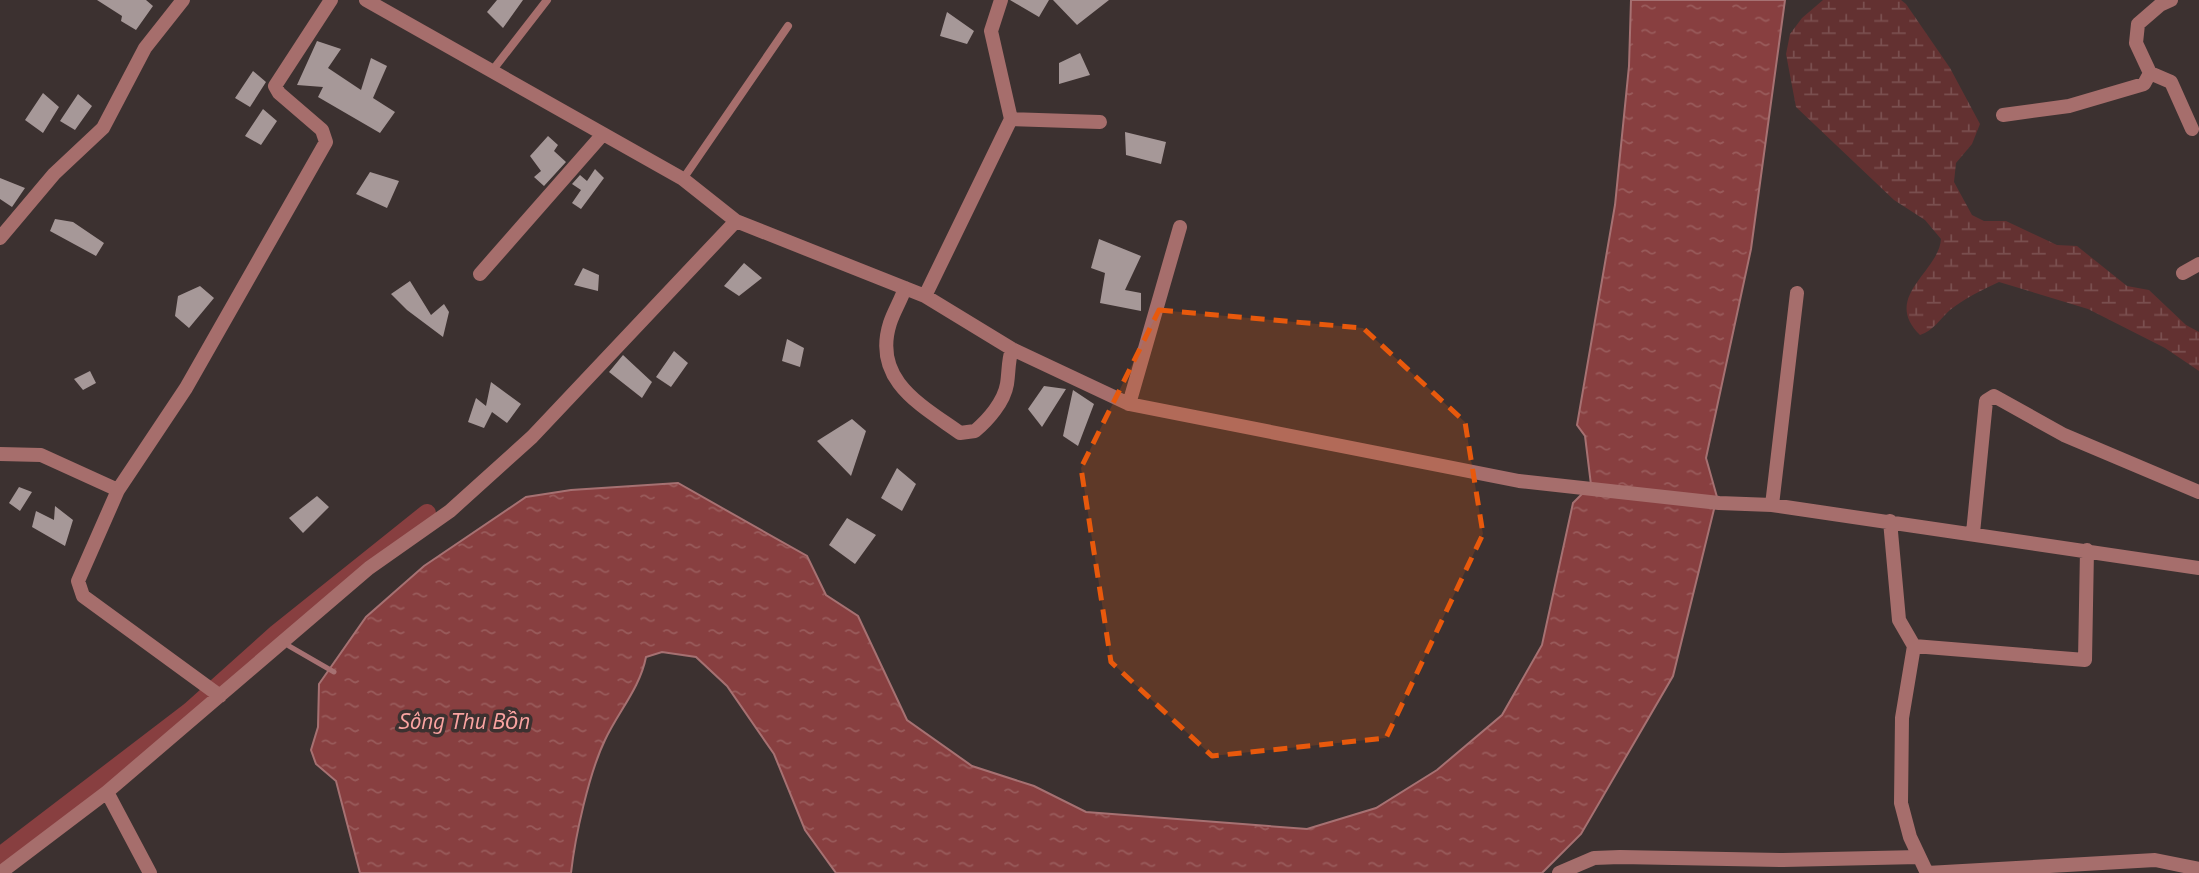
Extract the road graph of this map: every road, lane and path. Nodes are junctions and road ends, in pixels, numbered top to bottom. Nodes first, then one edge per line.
1 (183, 0) edge
2 (331, 0) edge
3 (366, 0) edge
4 (547, 0) edge
5 (1001, 0) edge
6 (2171, 0) edge
7 (788, 26) dead end
8 (492, 71) junction
9 (2150, 73) junction
10 (2003, 115) dead end
11 (1012, 119) junction
12 (1100, 122) dead end
13 (2192, 129) dead end
14 (603, 134) junction
15 (683, 179) junction
16 (736, 221) junction
17 (1180, 227) dead end
18 (0, 237) edge
19 (2199, 264) edge
20 (480, 274) dead end
21 (2183, 274) dead end
22 (905, 288) junction
23 (1797, 293) dead end
24 (925, 296) junction
25 (1012, 349) junction
26 (1129, 404) junction
27 (0, 454) edge
28 (118, 491) junction
29 (2199, 492) edge
30 (1772, 505) junction
31 (1890, 521) junction
32 (1973, 533) junction
33 (2087, 550) junction
34 (2199, 568) edge
35 (1914, 646) junction
36 (215, 693) junction
37 (107, 792) junction
38 (1919, 858) junction
39 (2199, 869) edge
40 (0, 873) edge
41 (150, 873) edge
42 (1559, 873) edge
43 (1927, 873) edge

1 - 18 street
2 - 28 street
3 - 8 street
4 - 8 lane
5 - 11 street
6 - 9 street
7 - 15 lane
8 - 14 street
9 - 10 street
9 - 13 street
11 - 12 street
11 - 24 street
14 - 15 street
14 - 20 street
15 - 16 street
16 - 22 street
16 - 36 street
17 - 26 street
19 - 21 street
22 - 24 street
22 - 25 street
23 - 30 street
24 - 25 street
25 - 26 street
26 - 30 street
27 - 28 street
28 - 36 street
29 - 32 street
30 - 31 street
31 - 32 street
31 - 35 street
32 - 33 street
33 - 34 street
33 - 35 street
35 - 38 street
36 - 37 street
37 - 40 street
37 - 41 street
38 - 42 street
38 - 43 street
39 - 43 street

